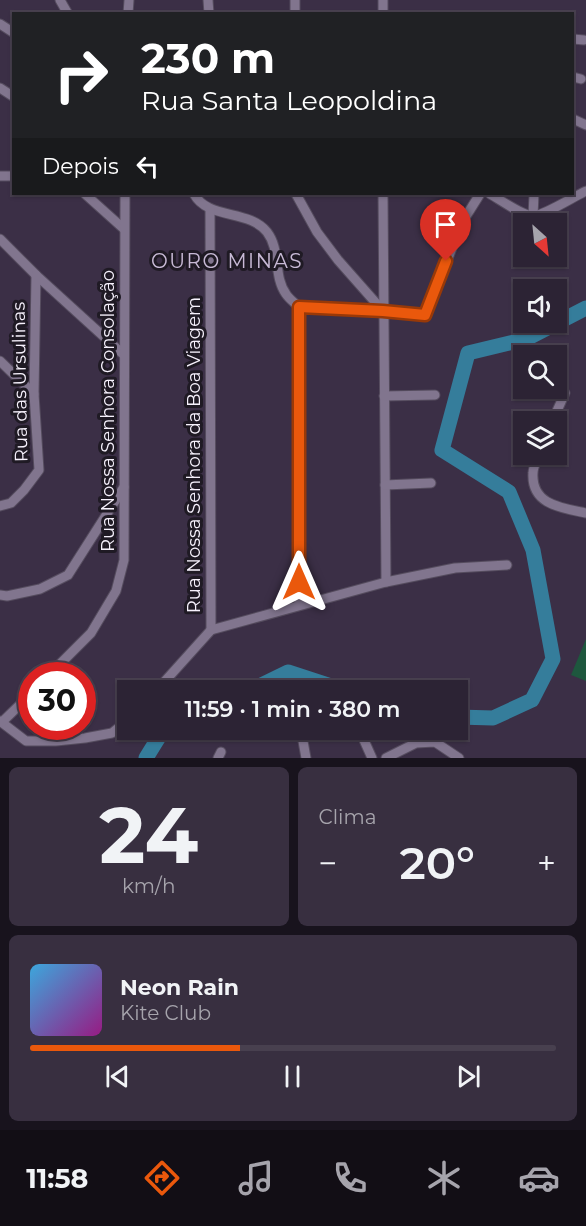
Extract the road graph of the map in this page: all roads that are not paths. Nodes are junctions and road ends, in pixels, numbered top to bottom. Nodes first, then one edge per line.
1 (574, 39) edge
2 (584, 40) dead end
3 (586, 191) edge
4 (86, 195) edge
5 (125, 195) edge
6 (194, 195) edge
7 (297, 195) edge
8 (383, 195) edge
9 (479, 195) edge
10 (492, 195) edge
11 (534, 195) edge
12 (210, 208) junction
13 (526, 213) edge
14 (533, 213) edge
15 (541, 213) edge
16 (124, 228) junction
17 (0, 239) edge
18 (36, 275) junction
19 (299, 307) junction
20 (383, 311) junction
21 (124, 355) junction
22 (0, 361) edge
23 (34, 394) junction
24 (435, 394) dead end
25 (384, 396) junction
26 (535, 465) edge
27 (431, 483) dead end
28 (385, 485) junction
29 (124, 487) junction
30 (0, 506) edge
31 (586, 513) edge
32 (507, 565) dead end
33 (386, 582) junction
34 (0, 595) edge
35 (299, 605) junction
36 (211, 630) junction
37 (62, 662) edge
38 (166, 680) edge
39 (18, 706) edge
40 (1, 722) edge
41 (117, 729) edge
42 (304, 740) edge
43 (364, 740) edge
44 (306, 758) edge
45 (372, 758) edge
46 (386, 758) edge
47 (459, 758) edge

1 - 2 street
3 - 15 street
4 - 16 street
5 - 16 street, Rua Nossa Senhora Consolação
6 - 12 street
7 - 20 street
8 - 20 street
9 - 20 street
10 - 13 street
11 - 14 street
12 - 19 street
12 - 36 street, Rua Nossa Senhora da Boa Viagem
16 - 21 street, Rua Nossa Senhora Consolação
17 - 18 street
18 - 21 street
18 - 23 street, Rua das Ursulinas
19 - 20 street
19 - 35 street
20 - 25 street
21 - 29 street, Rua Nossa Senhora Consolação
22 - 23 street
23 - 30 street, Rua das Ursulinas
24 - 25 street
25 - 28 street
26 - 31 street
27 - 28 street
28 - 33 street
29 - 34 street
29 - 37 street, Rua Nossa Senhora Consolação
32 - 33 street
33 - 35 street
35 - 36 street
36 - 38 street
39 - 40 street
40 - 41 street
42 - 44 street
43 - 45 street
46 - 47 street

